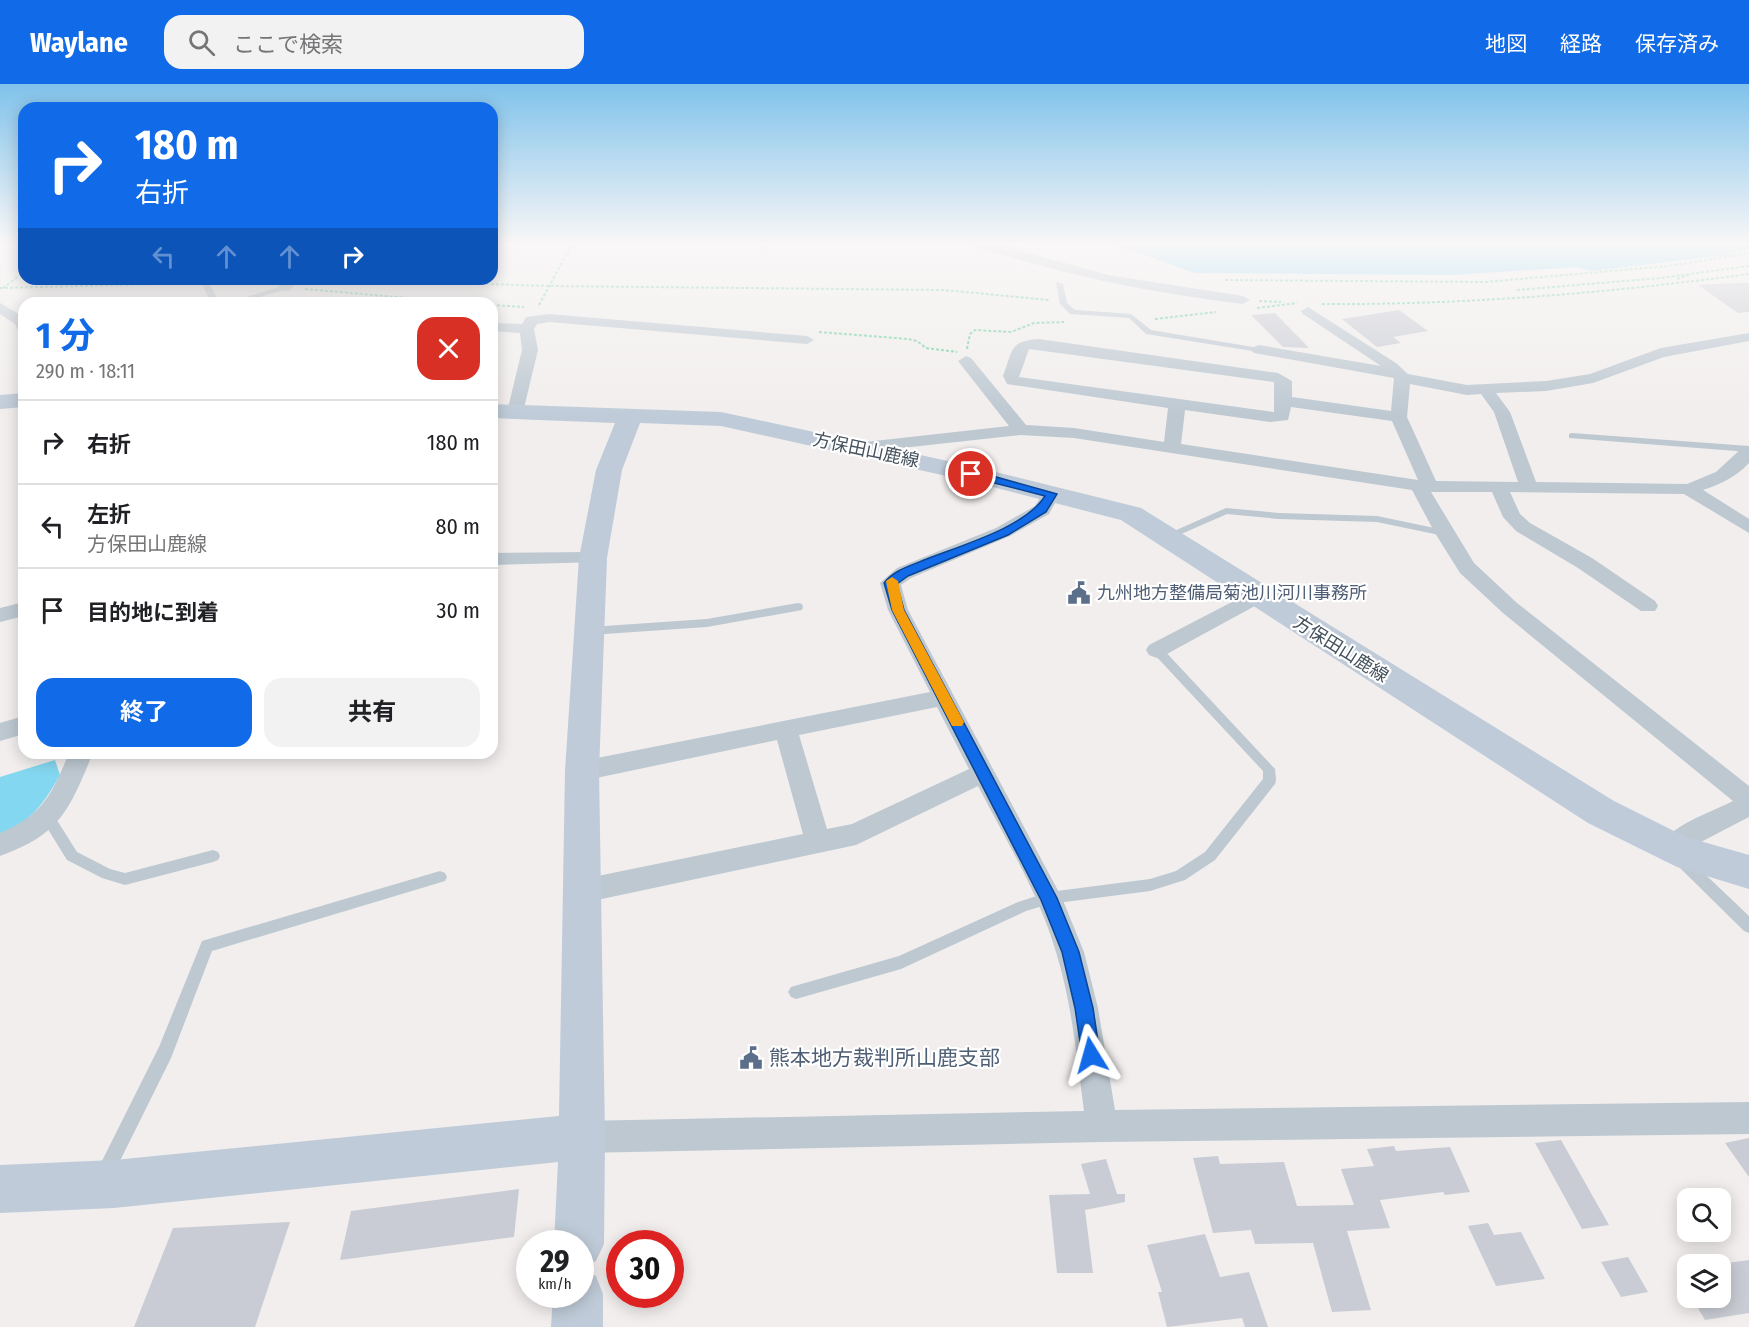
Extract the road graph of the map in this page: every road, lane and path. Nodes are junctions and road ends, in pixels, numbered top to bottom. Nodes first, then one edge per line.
1 (541, 300) edge
2 (1051, 300) edge
3 (1243, 300) edge
4 (1476, 300) edge
5 (1062, 301) joint
6 (1311, 306) junction
7 (0, 307) edge
8 (498, 307) edge
9 (529, 319) junction
10 (18, 320) edge
11 (498, 326) edge
12 (1749, 337) edge
13 (807, 340) dead end
14 (1259, 350) joint
15 (966, 361) dead end
16 (1401, 376) junction
17 (1485, 389) junction
18 (18, 400) edge
19 (1284, 401) junction
20 (0, 402) edge
21 (1177, 404) junction
22 (503, 411) edge
23 (631, 414) junction
24 (1399, 417) junction
25 (1021, 430) junction
26 (1572, 436) dead end
27 (856, 448) junction
28 (1172, 448) junction
29 (1749, 450) edge
30 (1424, 486) junction
31 (1499, 487) junction
32 (1529, 488) junction
33 (1688, 489) junction
34 (1051, 494) junction
35 (1749, 527) edge
36 (1444, 533) junction
37 (1168, 536) junction
38 (593, 558) junction
39 (498, 559) edge
40 (1257, 596) junction
41 (1648, 606) dead end
42 (798, 607) dead end
43 (18, 610) edge
44 (0, 615) edge
45 (590, 631) junction
46 (1156, 650) joint
47 (944, 697) junction
48 (18, 727) edge
49 (786, 730) junction
50 (0, 732) edge
51 (78, 759) edge
52 (582, 771) junction
53 (983, 773) junction
54 (1749, 802) edge
55 (48, 818) junction
56 (818, 841) junction
57 (0, 845) edge
58 (1670, 850) junction
59 (213, 856) dead end
60 (1749, 872) edge
61 (441, 877) dead end
62 (583, 891) junction
63 (1049, 898) junction
64 (1749, 926) edge
65 (796, 992) dead end
66 (1749, 1118) edge
67 (1102, 1126) junction
68 (582, 1137) junction
69 (99, 1185) junction
70 (0, 1189) edge
71 (579, 1230) edge
72 (578, 1308) edge
73 (577, 1327) edge

1 - 9 path
2 - 5 path
3 - 6 path
4 - 6 path
5 - 14 lane
6 - 16 street
7 - 10 street
8 - 9 path
9 - 11 street
9 - 13 street
9 - 22 street
12 - 17 street
14 - 16 street
15 - 25 street
16 - 17 street
16 - 24 street
17 - 32 street
18 - 20 main road
19 - 21 street
19 - 21 street
19 - 24 street
21 - 28 street
22 - 23 main road, 方保田山鹿線
23 - 27 main road, 方保田山鹿線
23 - 38 main road
24 - 30 street
25 - 27 street
25 - 28 street
26 - 29 lane
27 - 34 main road, 方保田山鹿線
28 - 30 street
29 - 33 street
30 - 31 street
30 - 36 street
31 - 32 street
31 - 41 street
32 - 33 street
33 - 35 street
34 - 37 main road, 方保田山鹿線
34 - 47 street
36 - 37 lane
36 - 54 street
37 - 40 main road, 方保田山鹿線
38 - 39 street
38 - 45 main road
40 - 46 street
40 - 58 main road, 方保田山鹿線
42 - 45 lane
43 - 44 street
45 - 52 main road
46 - 63 lane
47 - 49 street
47 - 53 street
48 - 50 street
49 - 52 street
49 - 56 street
51 - 55 street
52 - 62 main road
53 - 56 street
53 - 63 street
54 - 58 street
55 - 57 street
55 - 59 lane
56 - 62 street
58 - 60 main road, 方保田山鹿線
58 - 64 lane
61 - 69 lane
62 - 68 main road
63 - 65 lane
63 - 67 street
66 - 67 street
67 - 68 street
68 - 69 main road
68 - 71 main road
69 - 70 main road
72 - 73 main road

